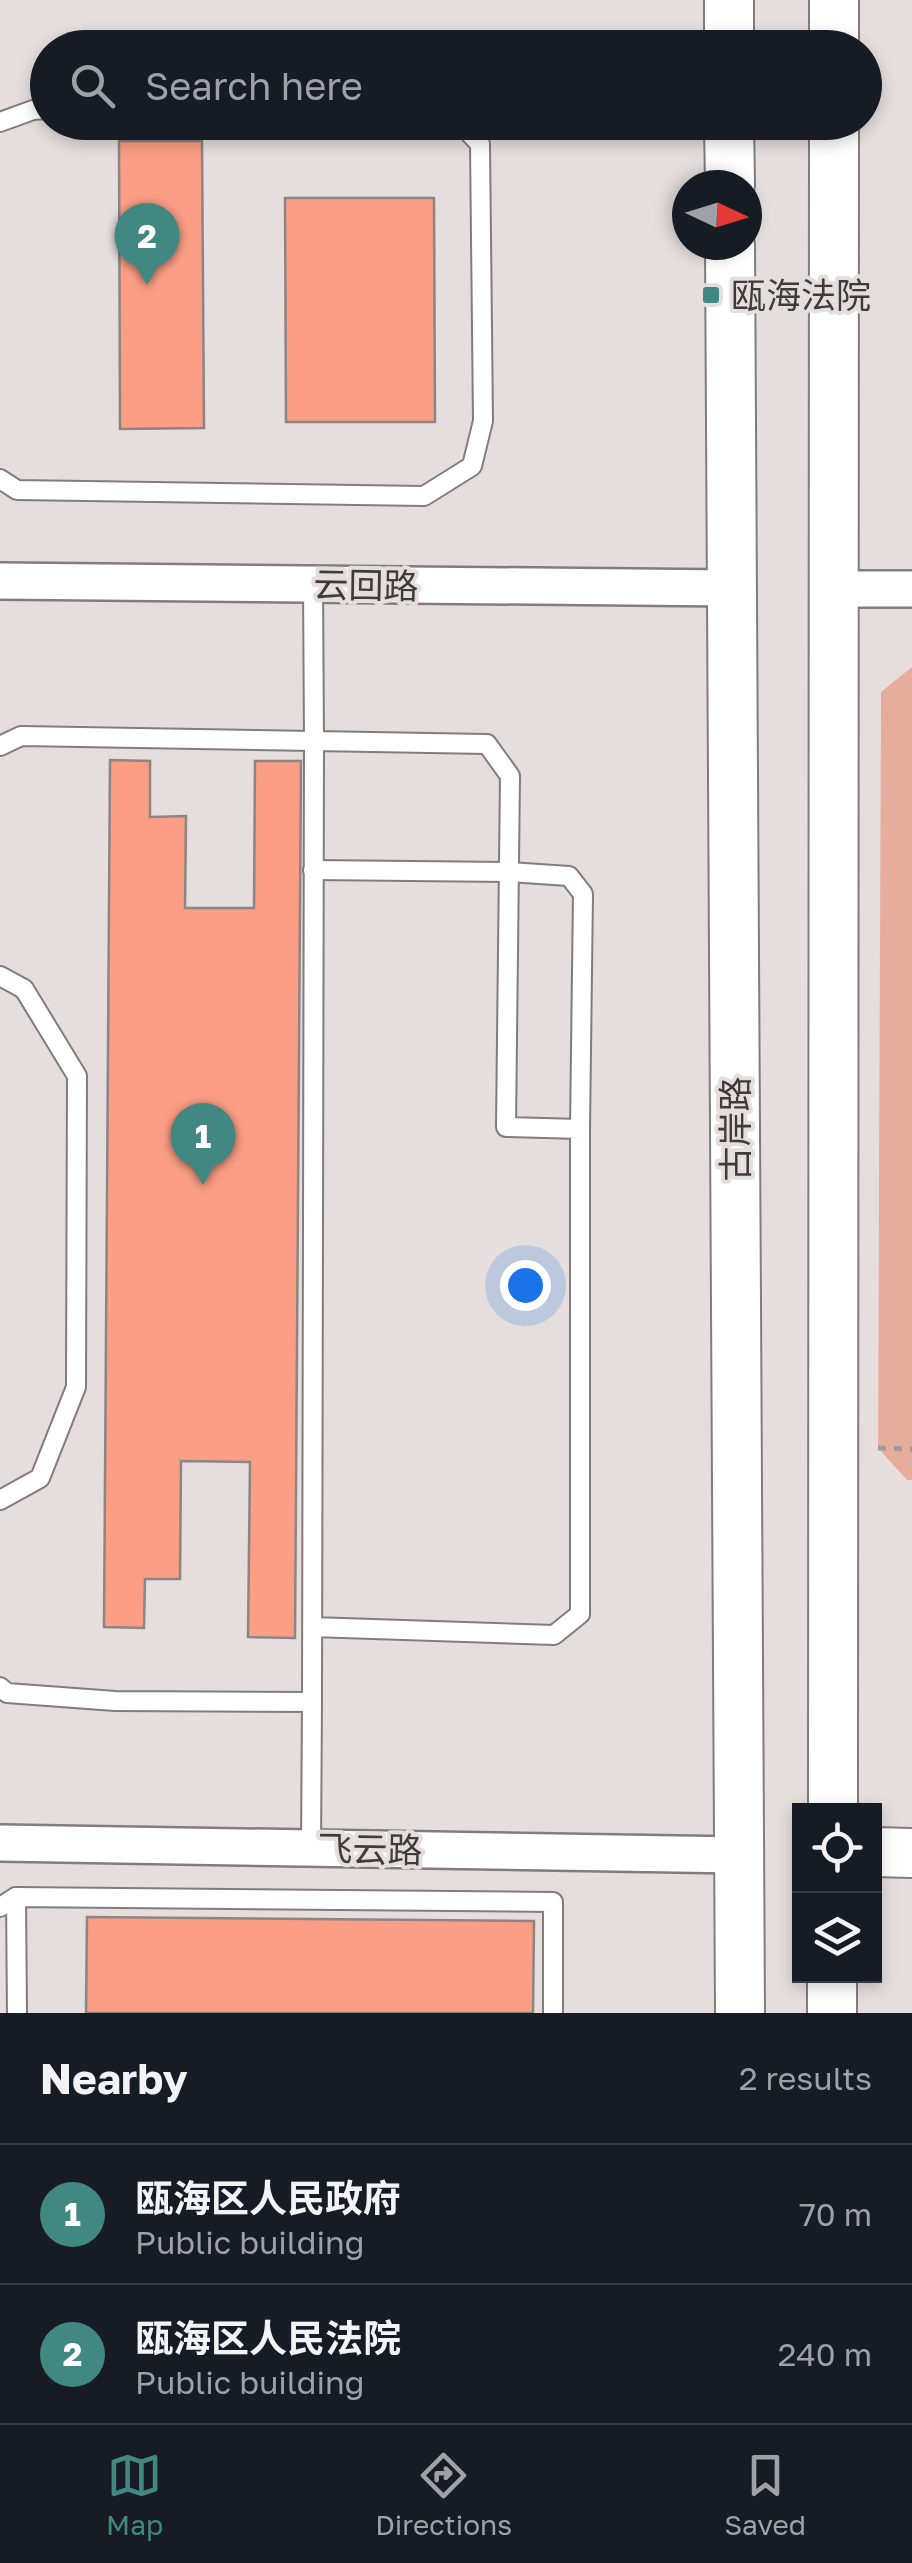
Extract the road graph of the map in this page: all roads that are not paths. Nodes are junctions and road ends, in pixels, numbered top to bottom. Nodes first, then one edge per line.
1 (729, 0) edge
2 (834, 0) edge
3 (729, 30) edge
4 (834, 30) edge
5 (30, 111) edge
6 (0, 122) edge
7 (476, 140) edge
8 (730, 140) edge
9 (834, 140) edge
10 (730, 170) edge
11 (730, 260) edge
12 (0, 480) edge
13 (0, 581) edge
14 (312, 584) junction
15 (732, 588) junction
16 (834, 589) junction
17 (912, 589) edge
18 (314, 741) junction
19 (0, 746) edge
20 (313, 870) junction
21 (509, 872) junction
22 (0, 976) edge
23 (580, 1130) junction
24 (0, 1500) edge
25 (312, 1627) junction
26 (0, 1688) edge
27 (312, 1702) junction
28 (832, 1803) edge
29 (0, 1843) edge
30 (312, 1848) junction
31 (882, 1852) edge
32 (912, 1852) edge
33 (739, 1854) junction
34 (8, 1902) edge
35 (832, 1983) edge
36 (18, 2013) edge
37 (553, 2013) edge
38 (740, 2013) edge
39 (832, 2013) edge

1 - 3 street
2 - 4 street
5 - 6 lane
7 - 12 lane
8 - 10 street
9 - 16 street
11 - 15 street, 古岸路
13 - 14 street, 云回路
14 - 15 street, 云回路
14 - 18 lane
15 - 33 street, 古岸路
16 - 17 street
16 - 28 street
18 - 19 lane
18 - 20 lane
18 - 21 lane
20 - 21 lane
20 - 25 lane
21 - 23 lane
21 - 23 lane
22 - 24 lane
23 - 25 lane
25 - 27 lane
26 - 27 lane
27 - 30 lane
29 - 30 street, 飞云路
30 - 33 street, 飞云路
31 - 32 street
33 - 38 street, 古岸路
34 - 36 lane
34 - 37 lane
35 - 39 street

